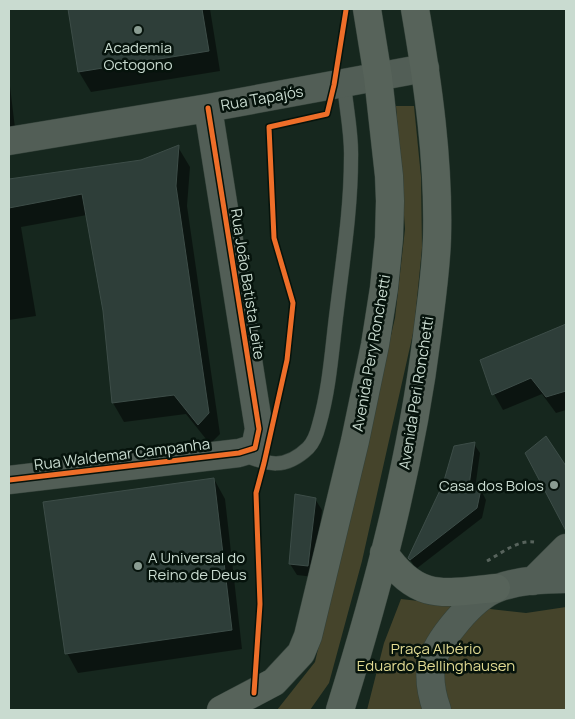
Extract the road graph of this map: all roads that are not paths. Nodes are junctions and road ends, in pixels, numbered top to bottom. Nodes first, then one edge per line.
1 (367, 9) edge
2 (416, 9) edge
3 (425, 68) junction
4 (378, 77) junction
5 (344, 83) junction
6 (208, 108) junction
7 (9, 140) edge
8 (239, 453) junction
9 (9, 480) edge
10 (566, 548) edge
11 (384, 553) junction
12 (566, 579) edge
13 (533, 581) junction
14 (496, 588) junction
15 (221, 710) edge
16 (340, 710) edge
17 (437, 710) edge

1 - 4 main road, Avenida Pery Ronchetti
2 - 3 main road
3 - 4 street, Rua Tapajós
3 - 11 main road, Avenida Peri Ronchetti
4 - 5 street, Rua Tapajós
4 - 15 main road, Avenida Pery Ronchetti
5 - 6 street, Rua Tapajós
5 - 8 lane
6 - 7 street, Rua Tapajós
6 - 8 street, Rua João Batista Leite
8 - 9 street, Rua Waldemar Campanha
10 - 13 street
11 - 14 main road
11 - 16 main road, Avenida Peri Ronchetti
12 - 13 street
13 - 14 street
14 - 17 street

